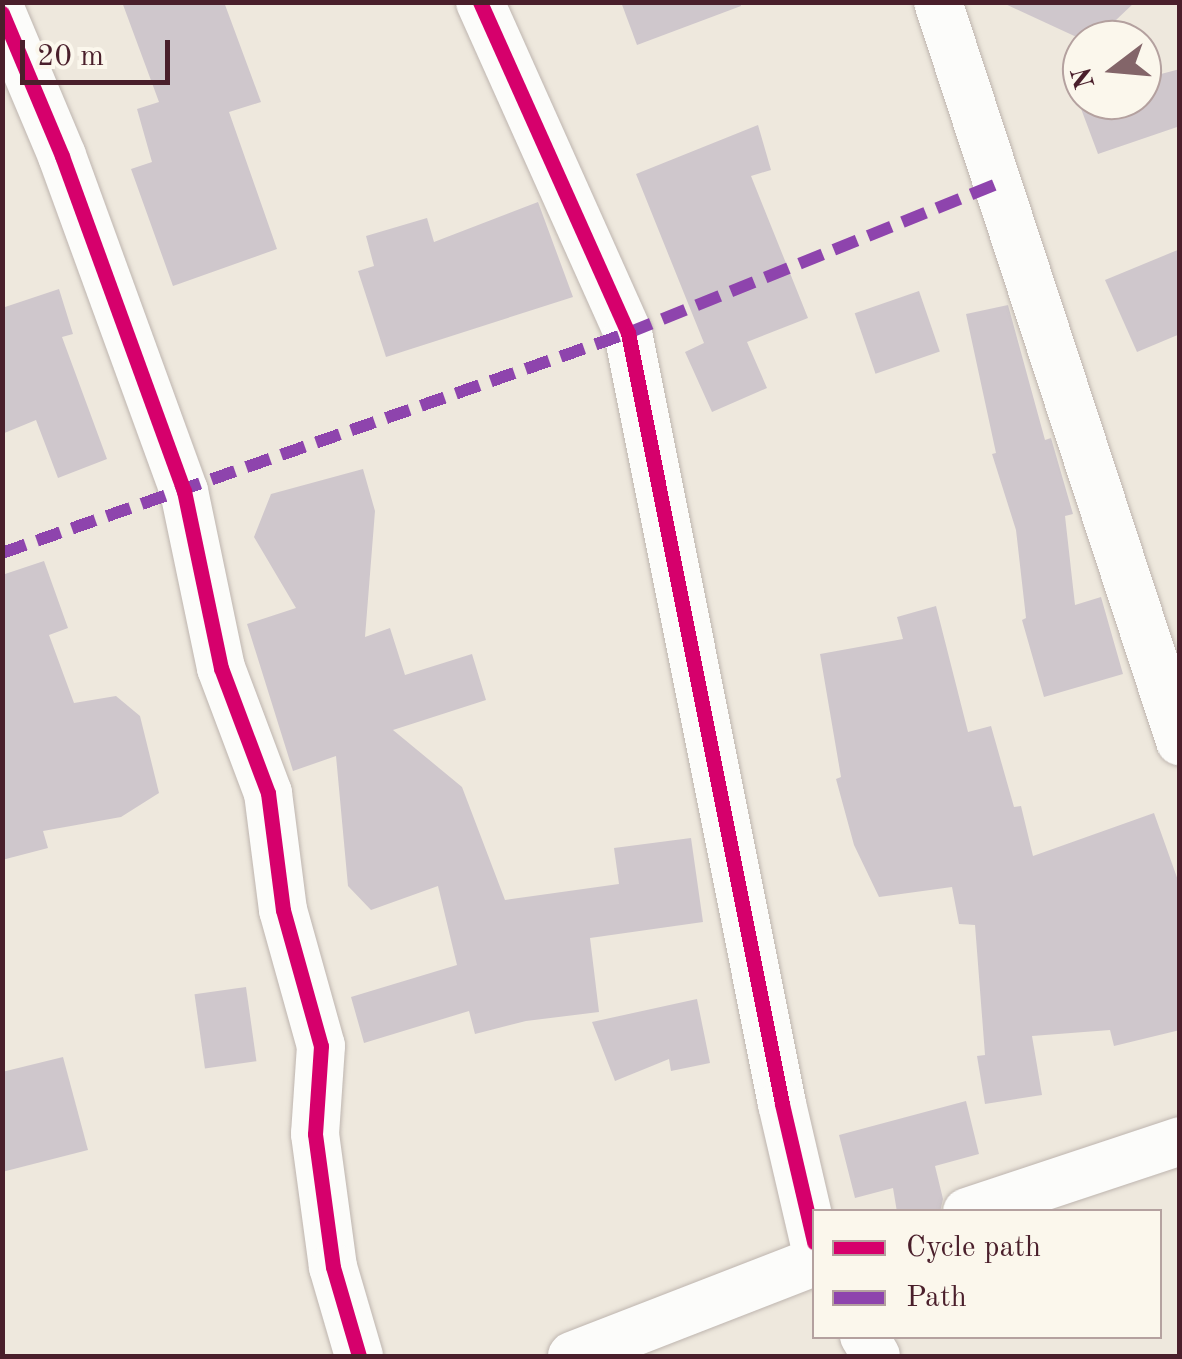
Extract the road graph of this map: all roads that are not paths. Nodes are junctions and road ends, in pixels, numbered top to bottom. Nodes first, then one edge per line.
1 (480, 2) edge
2 (938, 2) edge
3 (2, 14) edge
4 (1180, 742) edge
5 (1180, 1141) edge
6 (976, 1209) edge
7 (812, 1233) edge
8 (812, 1263) edge
9 (359, 1356) edge
10 (572, 1356) edge

1 - 7 street
2 - 4 street
3 - 9 street
5 - 6 street
8 - 10 street

